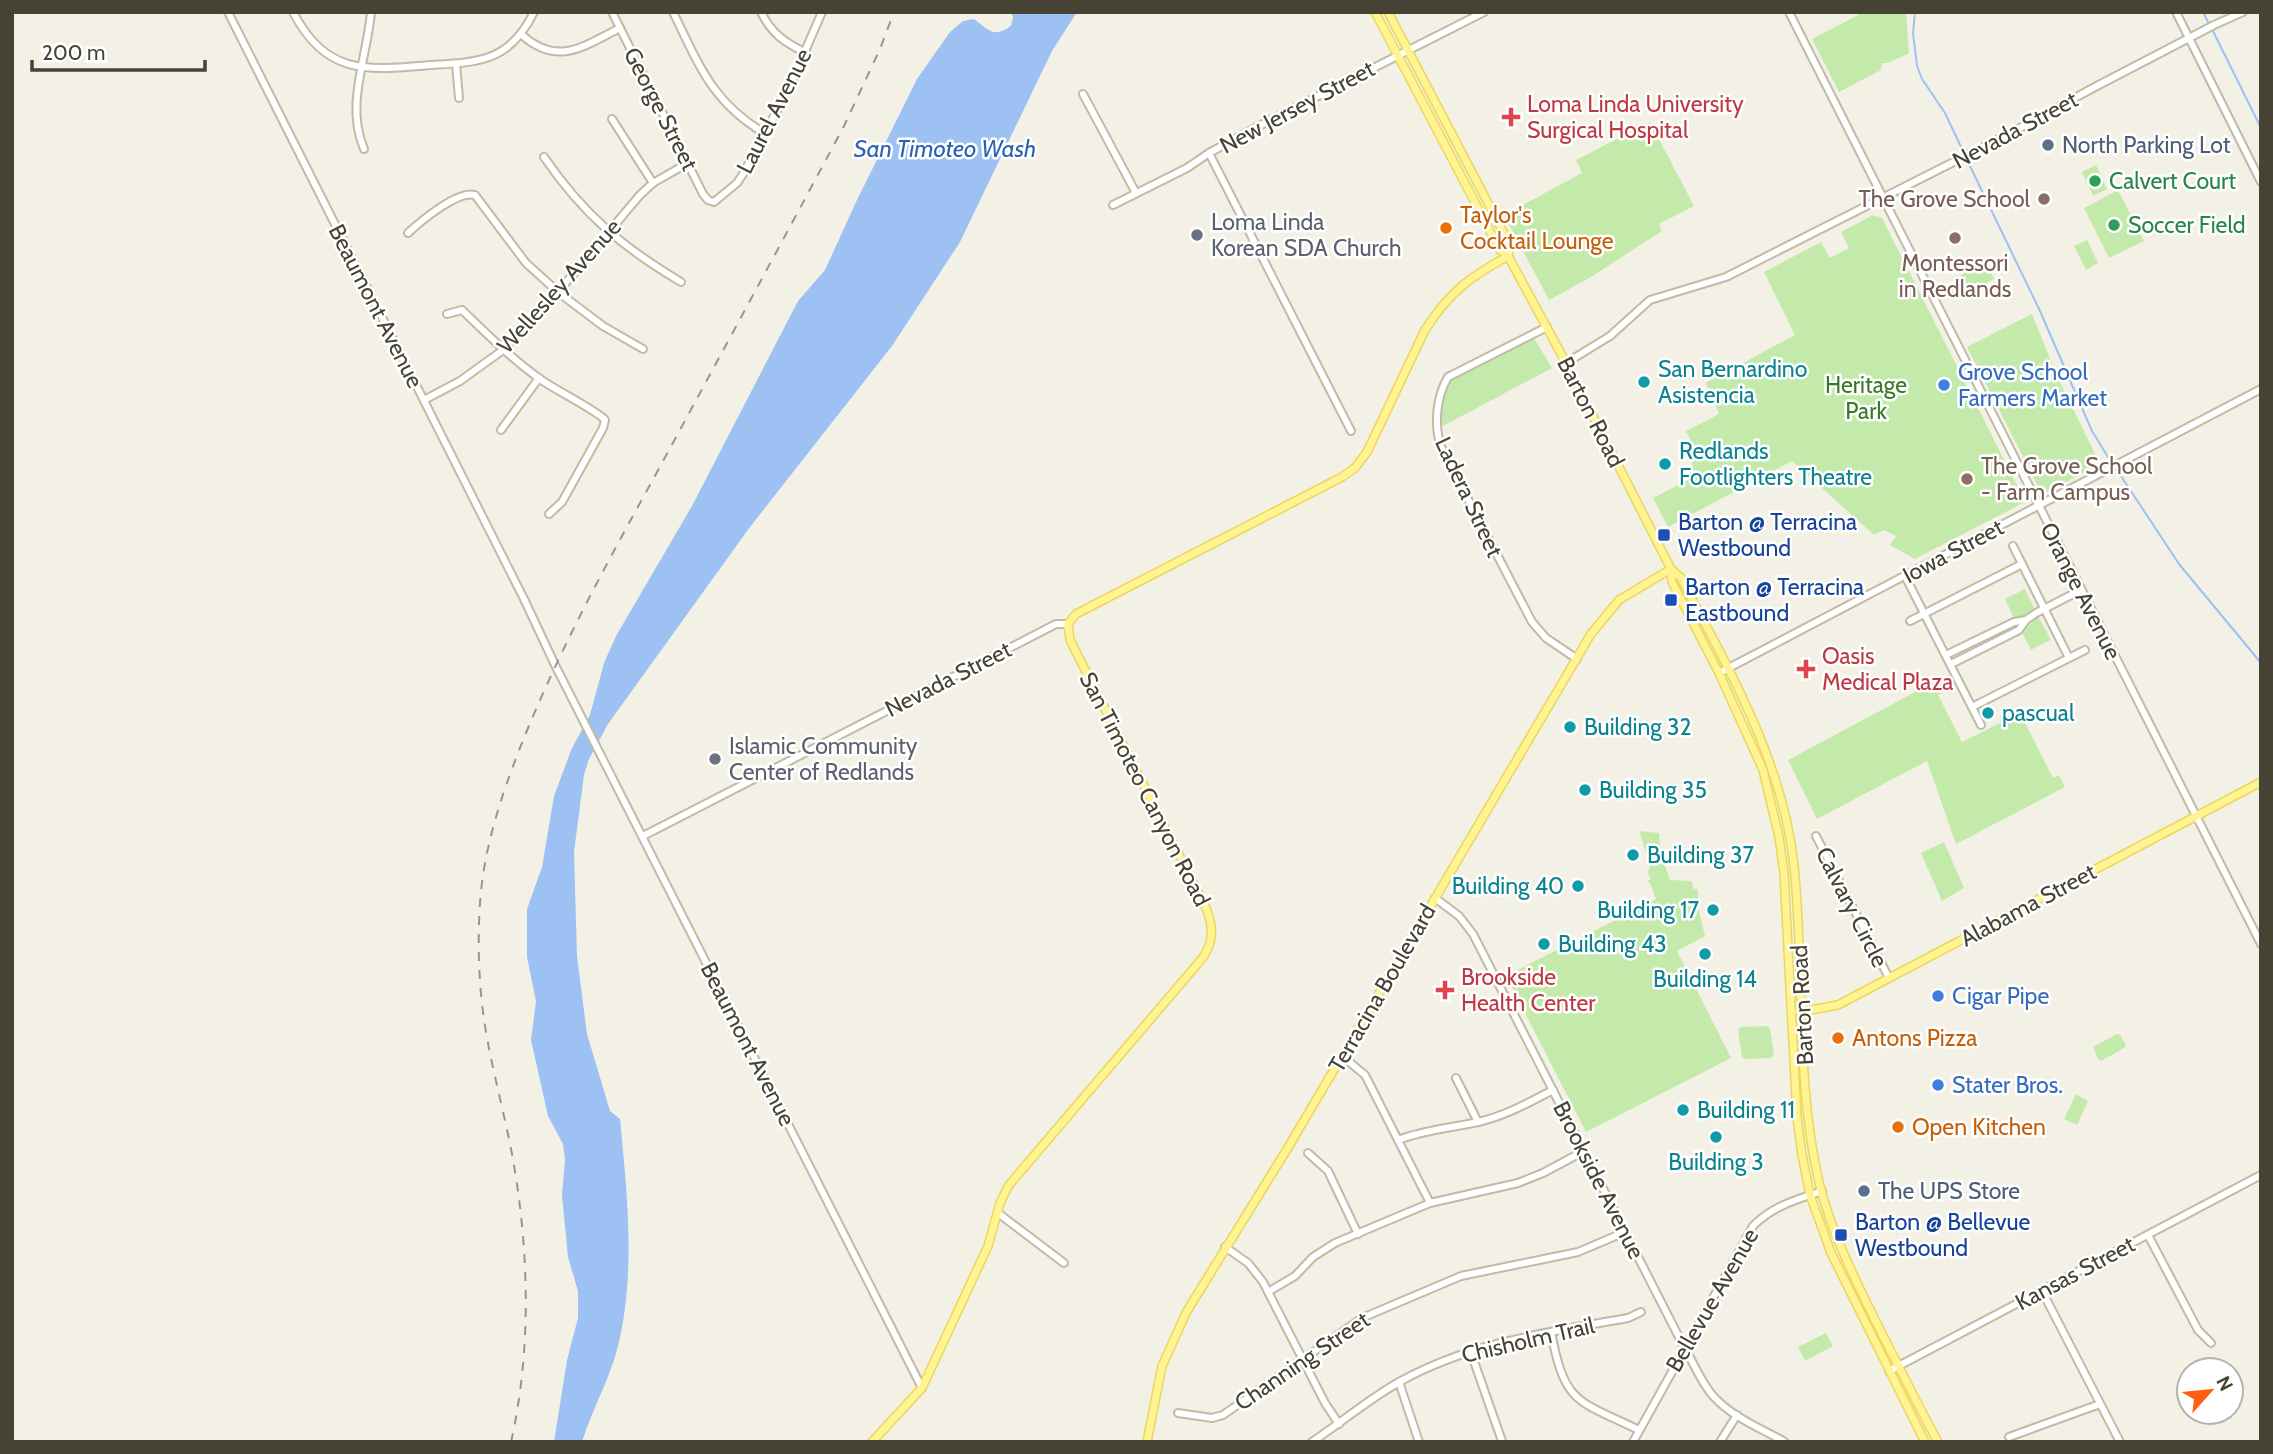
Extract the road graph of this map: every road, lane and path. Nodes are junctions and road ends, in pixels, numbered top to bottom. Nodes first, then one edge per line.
1 (228, 12) edge
2 (293, 12) edge
3 (371, 12) edge
4 (534, 12) edge
5 (612, 12) edge
6 (673, 12) edge
7 (761, 12) edge
8 (822, 12) edge
9 (1375, 12) edge
10 (1388, 12) edge
11 (1484, 12) edge
12 (1788, 12) edge
13 (2176, 12) edge
14 (2243, 12) edge
15 (620, 28) junction
16 (522, 35) junction
17 (2189, 38) junction
18 (1409, 50) junction
19 (806, 53) junction
20 (1398, 54) junction
21 (456, 64) junction
22 (362, 68) junction
23 (1083, 94) dead end
24 (459, 98) dead end
25 (612, 119) dead end
26 (764, 133) junction
27 (364, 149) dead end
28 (1209, 153) junction
29 (544, 157) dead end
30 (688, 163) junction
31 (2261, 182) edge
32 (653, 183) junction
33 (1136, 193) junction
34 (1882, 197) junction
35 (714, 201) joint
36 (1113, 205) dead end
37 (408, 233) dead end
38 (608, 233) junction
39 (1508, 256) junction
40 (681, 282) dead end
41 (558, 292) junction
42 (447, 314) dead end
43 (1547, 327) junction
44 (642, 349) dead end
45 (503, 350) junction
46 (1566, 363) junction
47 (538, 379) junction
48 (2261, 389) edge
49 (424, 400) junction
50 (501, 430) dead end
51 (1351, 431) dead end
52 (2038, 506) junction
53 (549, 514) dead end
54 (2013, 546) dead end
55 (2022, 564) junction
56 (1671, 569) junction
57 (1905, 576) junction
58 (2081, 590) junction
59 (2045, 609) junction
60 (1925, 613) junction
61 (2026, 620) junction
62 (1910, 621) dead end
63 (1068, 624) junction
64 (2085, 650) dead end
65 (1946, 655) junction
66 (2069, 658) junction
67 (1577, 659) junction
68 (1951, 664) junction
69 (1728, 669) junction
70 (1719, 673) junction
71 (1972, 707) junction
72 (1981, 725) dead end
73 (1777, 782) junction
74 (2261, 782) edge
75 (1766, 785) junction
76 (2196, 815) junction
77 (643, 836) junction
78 (1816, 836) dead end
79 (1434, 898) junction
80 (2261, 944) edge
81 (1889, 978) junction
82 (1791, 1012) junction
83 (1802, 1012) junction
84 (1342, 1056) junction
85 (1456, 1078) dead end
86 (1553, 1090) junction
87 (1478, 1122) junction
88 (1398, 1140) junction
89 (1584, 1151) junction
90 (1308, 1153) dead end
91 (2261, 1175) edge
92 (1822, 1191) junction
93 (1810, 1195) junction
94 (1430, 1203) junction
95 (998, 1213) junction
96 (1625, 1232) junction
97 (1358, 1234) junction
98 (2148, 1234) junction
99 (1225, 1247) junction
100 (1064, 1263) dead end
101 (2042, 1291) junction
102 (1268, 1292) junction
103 (1641, 1312) dead end
104 (1551, 1332) junction
105 (2211, 1343) dead end
106 (1684, 1347) junction
107 (1470, 1350) junction
108 (1303, 1360) junction
109 (1899, 1366) junction
110 (1889, 1371) junction
111 (1399, 1382) junction
112 (922, 1388) junction
113 (2100, 1404) junction
114 (1178, 1413) dead end
115 (1737, 1415) junction
116 (1339, 1424) junction
117 (1639, 1430) junction
118 (2009, 1437) dead end
119 (1502, 1441) edge
120 (872, 1442) edge
121 (1147, 1442) edge
122 (1312, 1442) edge
123 (1419, 1442) edge
124 (1633, 1442) edge
125 (1720, 1442) edge
126 (1785, 1442) edge
127 (1925, 1442) edge
128 (1938, 1442) edge
129 (2120, 1442) edge

1 - 49 street, Beaumont Avenue
2 - 22 street
3 - 22 street
4 - 16 street
5 - 15 street, George Street
6 - 26 street
7 - 19 street
8 - 19 street, Laurel Avenue
9 - 20 main road, Barton Road
10 - 18 main road, Barton Road
11 - 18 street, New Jersey Street
12 - 34 street, Orange Avenue
13 - 17 street
14 - 17 street, Nevada Street
15 - 16 street
15 - 30 street, George Street
16 - 21 street
17 - 31 street
17 - 34 street, Nevada Street
18 - 20 street, New Jersey Street
18 - 39 main road, Barton Road
19 - 26 street, Laurel Avenue
20 - 28 street, New Jersey Street
20 - 39 main road, Barton Road
21 - 22 street
21 - 24 street
22 - 27 street
23 - 33 street
25 - 32 street
26 - 35 street, Laurel Avenue
28 - 33 street, New Jersey Street
28 - 51 street
29 - 38 street
30 - 32 street, Wellesley Avenue
30 - 35 street, George Street
32 - 38 street, Wellesley Avenue
33 - 36 street, New Jersey Street
34 - 46 street, Nevada Street
34 - 52 street, Orange Avenue
37 - 41 street
38 - 40 street
38 - 41 street, Wellesley Avenue
39 - 43 main road, Barton Road
39 - 63 main road
41 - 44 street
41 - 45 street, Wellesley Avenue
42 - 45 street
43 - 46 main road, Barton Road
43 - 67 street, Ladera Street
45 - 47 street
45 - 49 street, Wellesley Avenue
46 - 56 main road, Barton Road
47 - 50 street
47 - 53 street
48 - 52 street, Iowa Street
49 - 77 street, Beaumont Avenue
52 - 57 street, Iowa Street
52 - 58 street, Orange Avenue
54 - 55 street
55 - 59 street
55 - 60 street
56 - 67 main road, Terracina Boulevard
56 - 69 main road, Barton Road
56 - 70 main road, Barton Road
57 - 60 street
57 - 69 street, Iowa Street
58 - 59 street
58 - 76 street, Orange Avenue
59 - 61 street
59 - 66 street
60 - 62 street
60 - 65 street
61 - 65 street
61 - 68 street
63 - 77 street, Nevada Street
63 - 95 main road, San Timoteo Canyon Road
64 - 66 street
65 - 68 street
66 - 71 street
67 - 79 main road, Terracina Boulevard
68 - 71 street
69 - 70 street, Iowa Street
69 - 73 main road, Barton Road
70 - 75 main road, Barton Road
71 - 72 street
73 - 75 main road
73 - 83 main road, Barton Road
74 - 76 main road, Alabama Street
75 - 82 main road, Barton Road
76 - 80 street, Orange Avenue
76 - 81 main road, Alabama Street
77 - 112 street, Beaumont Avenue
78 - 81 street, Calvary Circle
79 - 84 main road, Terracina Boulevard
79 - 86 street, Brookside Avenue
81 - 83 main road, Alabama Street
82 - 83 main road, Alabama Street
82 - 93 main road, Barton Road
83 - 92 main road, Barton Road
84 - 88 street
84 - 99 main road, Terracina Boulevard
85 - 87 street
86 - 87 street
86 - 89 street, Brookside Avenue
87 - 88 street
88 - 94 street
89 - 94 street
89 - 96 street, Brookside Avenue
90 - 97 street
91 - 98 street, Kansas Street
92 - 93 street, Bellevue Avenue
92 - 109 main road, Barton Road
93 - 106 street, Bellevue Avenue
93 - 110 main road, Barton Road
94 - 97 street
95 - 100 street
95 - 112 main road, San Timoteo Canyon Road
96 - 106 street, Brookside Avenue
96 - 108 street, Channing Street
97 - 102 street
98 - 101 street, Kansas Street
98 - 105 street
99 - 102 street
99 - 121 main road, Terracina Boulevard
101 - 109 street, Kansas Street
101 - 113 street
102 - 108 street
103 - 104 street, Chisholm Trail
104 - 107 street, Chisholm Trail
104 - 117 street
106 - 115 street, Brookside Avenue
106 - 117 street, Bellevue Avenue
107 - 111 street, Chisholm Trail
107 - 119 street
108 - 114 street, Channing Street
108 - 116 street
109 - 110 street, Kansas Street
109 - 128 main road, Barton Road
110 - 127 main road, Barton Road
111 - 116 street, Chisholm Trail
111 - 123 street
112 - 120 main road, San Timoteo Canyon Road
113 - 118 street
113 - 129 street
115 - 125 street
115 - 126 street, Brookside Avenue
116 - 122 street, Chisholm Trail
117 - 124 street, Bellevue Avenue

